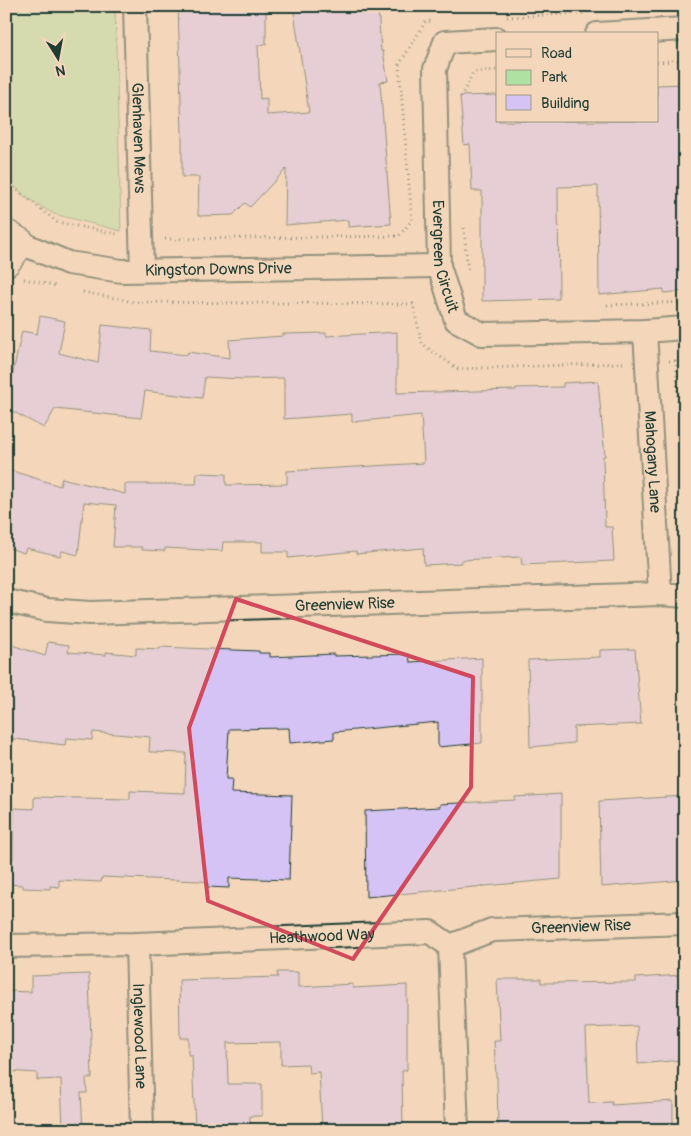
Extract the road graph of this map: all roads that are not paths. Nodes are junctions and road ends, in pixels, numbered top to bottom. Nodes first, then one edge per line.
1 (135, 6) edge
2 (596, 23) edge
3 (685, 29) edge
4 (496, 39) edge
5 (12, 254) edge
6 (439, 266) junction
7 (142, 270) junction
8 (685, 328) edge
9 (645, 331) junction
10 (660, 594) junction
11 (685, 596) edge
12 (6, 601) edge
13 (685, 924) edge
14 (137, 944) junction
15 (6, 946) edge
16 (450, 946) junction
17 (142, 1130) edge
18 (458, 1130) edge

1 - 7 street, Glenhaven Mews
2 - 3 street
4 - 6 street, Evergreen Circuit
5 - 7 street, Kingston Downs Drive
6 - 7 street, Kingston Downs Drive
6 - 9 street, Evergreen Circuit
8 - 9 street, Evergreen Circuit
9 - 10 street, Mahogany Lane
10 - 11 street, Greenview Rise
10 - 12 street, Greenview Rise
13 - 16 street, Greenview Rise
14 - 15 street, Heathwood Way
14 - 16 street, Heathwood Way
14 - 17 street, Inglewood Lane
16 - 18 street

